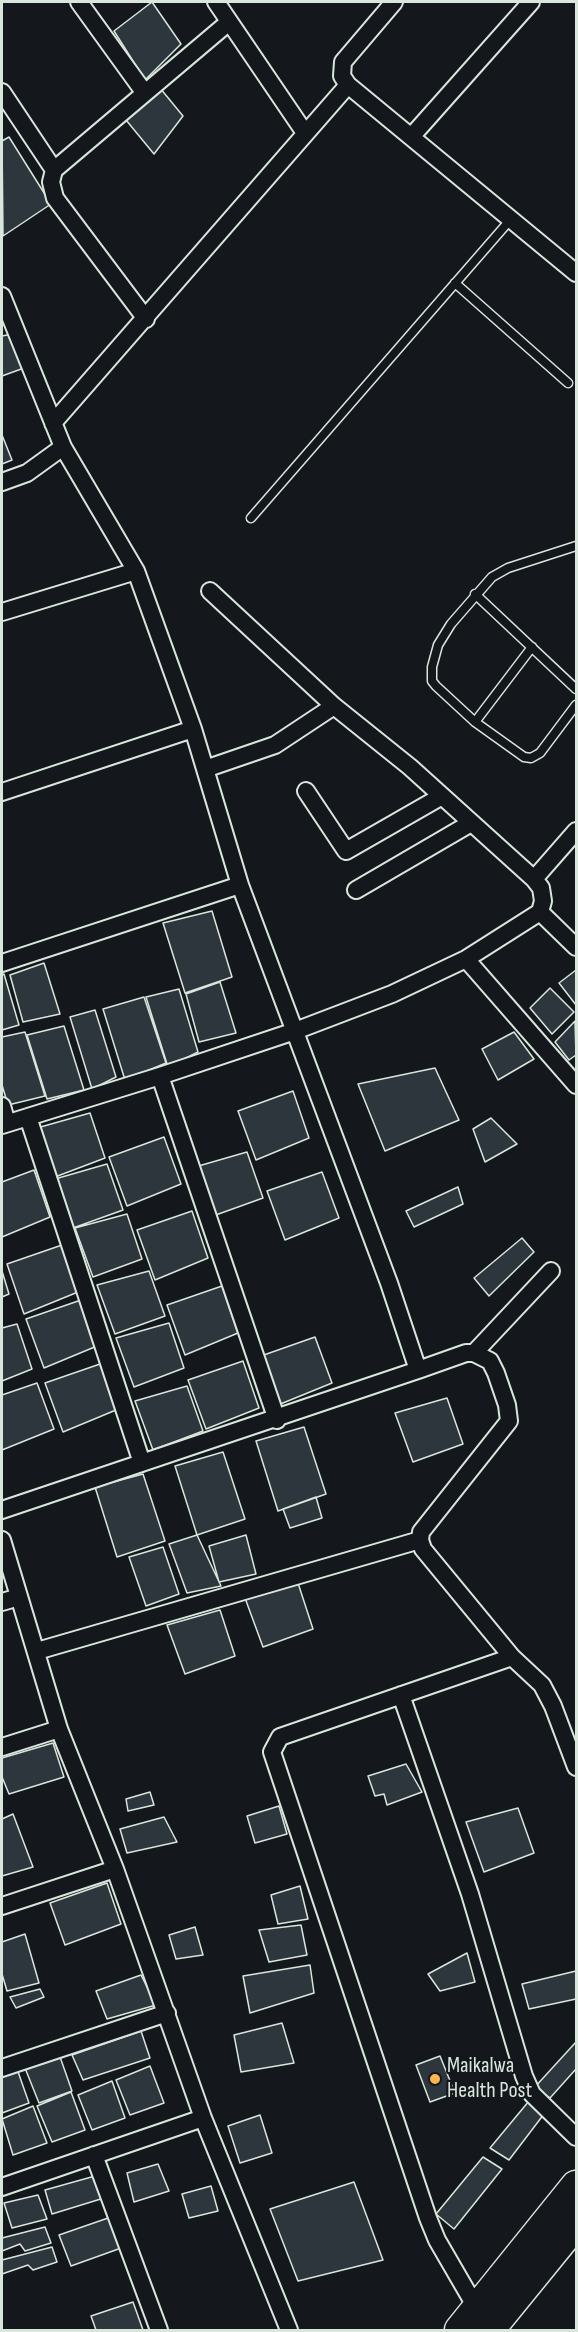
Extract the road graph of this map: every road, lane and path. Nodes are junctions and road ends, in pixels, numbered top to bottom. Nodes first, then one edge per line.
1 (79, 2) edge
2 (216, 2) edge
3 (394, 2) edge
4 (531, 2) edge
5 (229, 22) junction
6 (348, 85) junction
7 (144, 92) junction
8 (3, 99) edge
9 (305, 133) junction
10 (411, 137) junction
11 (54, 170) junction
12 (511, 219) junction
13 (576, 273) edge
14 (455, 283) junction
15 (2, 296) edge
16 (146, 319) junction
17 (568, 383) dead end
18 (53, 423) junction
19 (63, 447) junction
20 (2, 482) edge
21 (251, 518) dead end
22 (576, 546) edge
23 (136, 571) junction
24 (210, 591) dead end
25 (475, 594) junction
26 (2, 612) edge
27 (532, 647) junction
28 (576, 689) edge
29 (576, 705) edge
30 (334, 706) junction
31 (475, 722) junction
32 (193, 729) junction
33 (205, 769) junction
34 (306, 791) dead end
35 (2, 792) edge
36 (442, 796) junction
37 (471, 823) junction
38 (576, 831) edge
39 (534, 879) junction
40 (240, 885) junction
41 (356, 890) dead end
42 (540, 912) junction
43 (576, 947) edge
44 (466, 959) junction
45 (2, 963) edge
46 (295, 1031) junction
47 (160, 1076) junction
48 (576, 1085) edge
49 (2, 1106) edge
50 (28, 1117) junction
51 (4, 1124) edge
52 (551, 1271) dead end
53 (474, 1353) junction
54 (418, 1370) junction
55 (277, 1420) junction
56 (142, 1463) junction
57 (2, 1510) edge
58 (2, 1540) edge
59 (420, 1540) junction
60 (19, 1597) junction
61 (2, 1602) edge
62 (37, 1651) junction
63 (512, 1657) junction
64 (401, 1695) junction
65 (59, 1728) junction
66 (2, 1747) edge
67 (576, 1767) edge
68 (115, 1869) junction
69 (2, 1906) edge
70 (167, 2013) junction
71 (2, 2068) edge
72 (203, 2118) junction
73 (576, 2137) edge
74 (94, 2155) junction
75 (576, 2186) edge
76 (2, 2187) edge
77 (576, 2223) edge
78 (476, 2324) edge
79 (159, 2331) edge
80 (289, 2331) edge

1 - 7 street
2 - 5 street
3 - 6 street
4 - 10 street
5 - 7 street
5 - 9 street
6 - 9 street
6 - 10 street
7 - 11 street
8 - 11 street
9 - 16 street
10 - 12 street
11 - 16 street
12 - 13 street
12 - 14 lane
14 - 17 lane
14 - 21 lane
15 - 18 street
16 - 18 street
18 - 19 street
19 - 20 street
19 - 23 street
22 - 25 lane
23 - 26 street
23 - 32 street
24 - 30 street
25 - 27 lane
25 - 31 lane
27 - 28 lane
27 - 31 lane
29 - 31 lane
30 - 33 street
30 - 36 street
32 - 33 street
32 - 35 street
33 - 40 street
34 - 36 street
36 - 37 street
37 - 39 street
37 - 41 street
38 - 39 street
39 - 42 street
40 - 45 street
40 - 46 street
42 - 43 street
42 - 44 street
44 - 46 street
44 - 48 street
46 - 47 street
46 - 54 street
47 - 50 street
47 - 55 street
49 - 51 street
50 - 51 street
50 - 56 street
52 - 53 street
53 - 54 street
53 - 59 street
54 - 55 street
55 - 56 street
56 - 57 street
58 - 60 street
59 - 62 street
59 - 63 street
60 - 61 street
60 - 62 street
62 - 65 street
63 - 64 street
63 - 67 street
64 - 73 street
64 - 78 street
65 - 66 street
65 - 68 street
68 - 69 street
68 - 70 street
70 - 71 street
70 - 72 street
72 - 74 street
72 - 80 street
74 - 76 street
74 - 79 street
75 - 78 highway
77 - 78 highway

